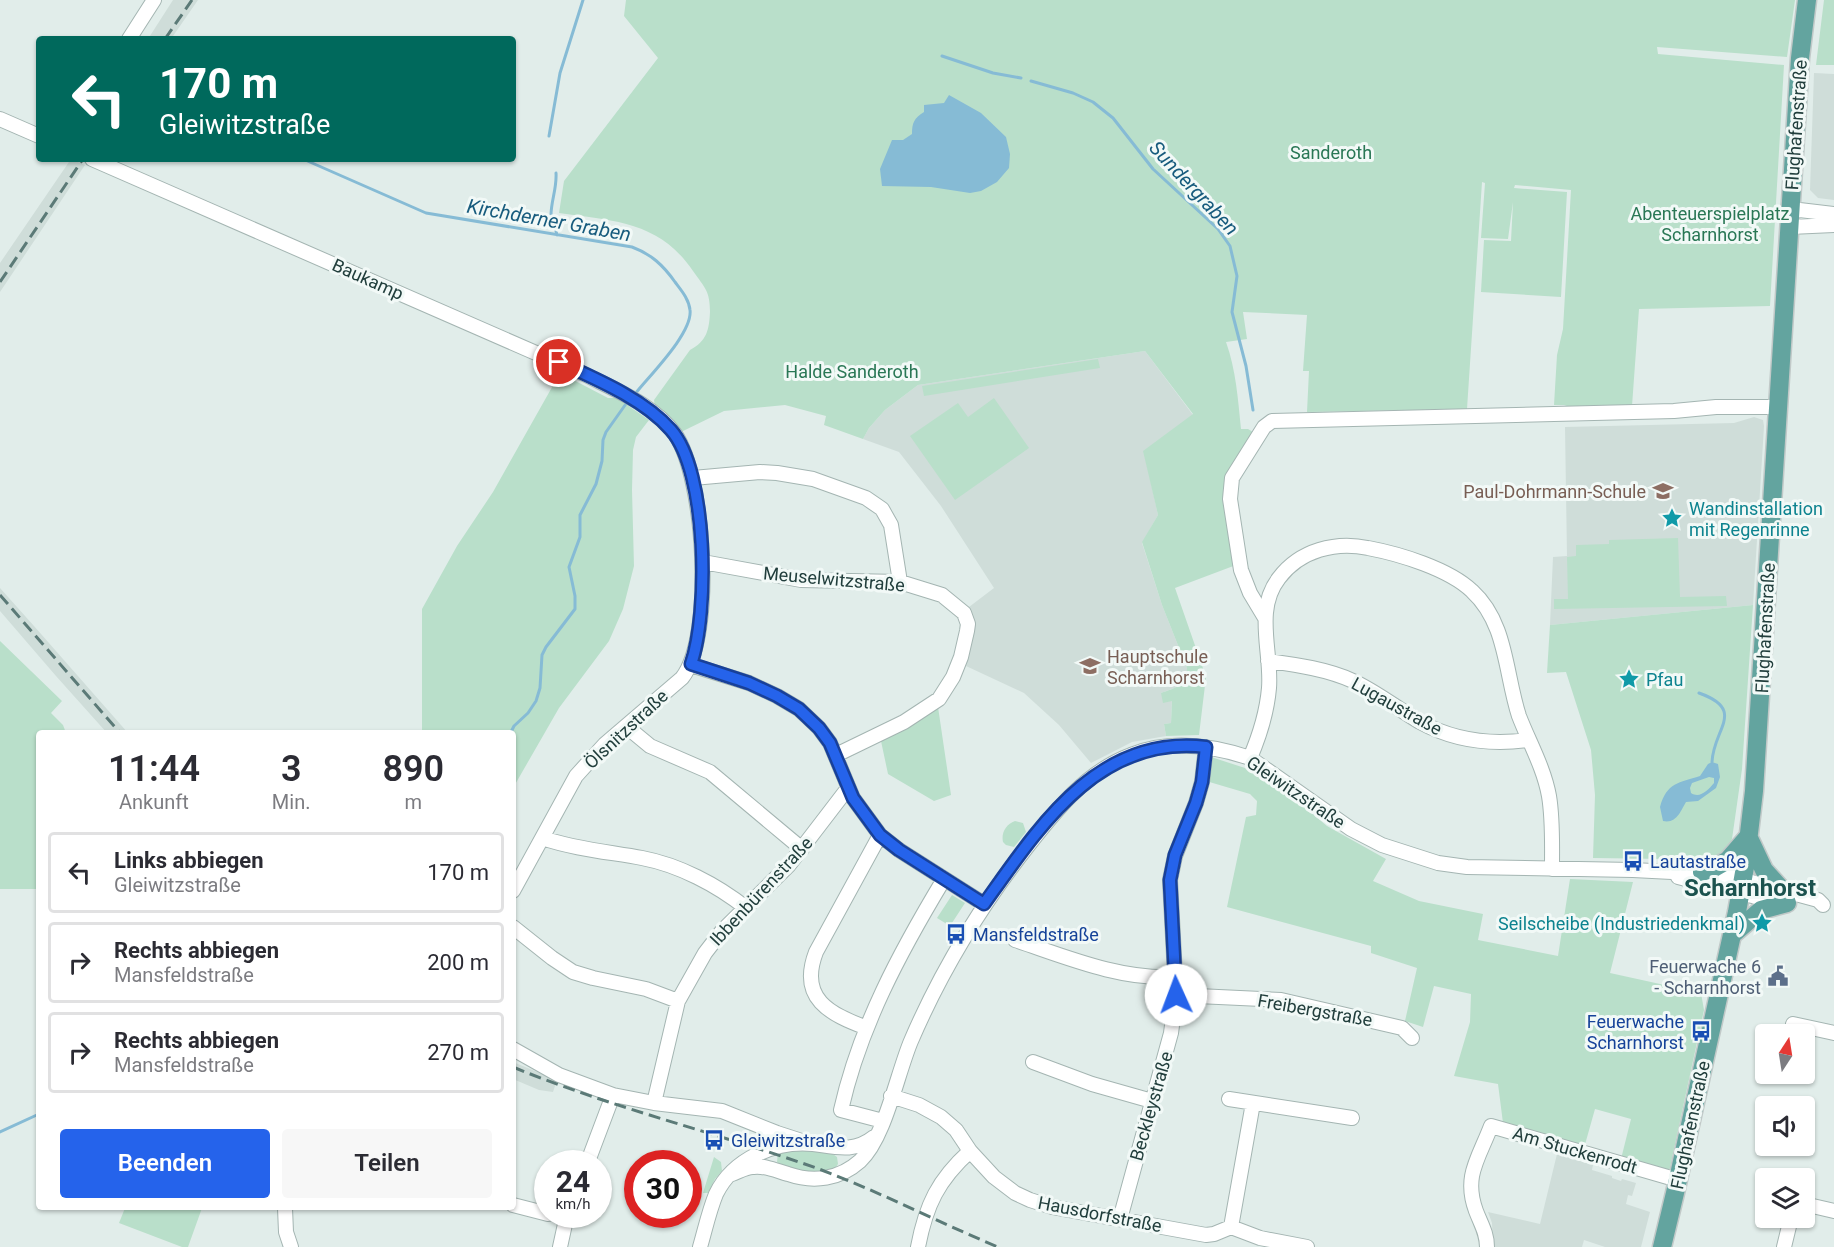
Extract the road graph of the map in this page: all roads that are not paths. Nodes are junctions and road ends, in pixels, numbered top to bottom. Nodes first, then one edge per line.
1 (153, 0) edge
2 (1807, 0) edge
3 (131, 36) edge
4 (0, 119) edge
5 (36, 135) edge
6 (98, 162) edge
7 (1834, 214) edge
8 (1790, 218) junction
9 (1834, 225) edge
10 (1778, 407) junction
11 (693, 478) junction
12 (703, 562) junction
13 (900, 582) junction
14 (1265, 618) junction
15 (1268, 661) junction
16 (691, 664) junction
17 (627, 727) junction
18 (1528, 740) junction
19 (1206, 747) junction
20 (836, 755) junction
21 (1250, 758) junction
22 (848, 788) junction
23 (880, 835) junction
24 (1748, 837) junction
25 (542, 838) junction
26 (802, 849) junction
27 (1552, 868) junction
28 (1672, 872) junction
29 (1702, 872) junction
30 (944, 879) junction
31 (516, 886) edge
32 (1742, 886) junction
33 (1785, 897) junction
34 (984, 904) junction
35 (1829, 907) edge
36 (746, 908) junction
37 (516, 929) edge
38 (1732, 935) junction
39 (1015, 940) dead end
40 (1175, 977) junction
41 (1176, 995) junction
42 (678, 1001) junction
43 (867, 1028) junction
44 (1815, 1029) edge
45 (1834, 1033) edge
46 (1412, 1038) dead end
47 (516, 1051) edge
48 (1033, 1062) dead end
49 (613, 1095) junction
50 (891, 1096) junction
51 (1229, 1099) dead end
52 (1152, 1101) junction
53 (654, 1103) junction
54 (1252, 1103) junction
55 (1352, 1118) dead end
56 (750, 1122) junction
57 (881, 1127) junction
58 (811, 1144) junction
59 (836, 1148) junction
60 (592, 1150) edge
61 (768, 1150) junction
62 (970, 1151) junction
63 (777, 1170) junction
64 (845, 1170) junction
65 (732, 1174) junction
66 (1678, 1180) junction
67 (516, 1206) edge
68 (1815, 1207) edge
69 (285, 1210) edge
70 (534, 1211) edge
71 (1834, 1211) edge
72 (1120, 1219) junction
73 (1232, 1227) junction
74 (564, 1228) edge
75 (1789, 1228) edge
76 (291, 1247) edge
77 (560, 1247) edge
78 (700, 1247) edge
79 (918, 1247) edge
80 (1308, 1247) edge
81 (1487, 1247) edge
82 (1662, 1247) edge
83 (1784, 1247) edge

1 - 3 street
2 - 8 main road, Flughafenstraße
4 - 5 street
6 - 11 street, Baukamp
7 - 8 street
8 - 9 street
8 - 10 main road, Flughafenstraße
10 - 14 street
10 - 24 main road, Flughafenstraße
11 - 12 street
11 - 13 street
12 - 13 street, Meuselwitzstraße
12 - 16 street
13 - 20 street, Meuselwitzstraße
14 - 15 street
14 - 18 street
15 - 18 street, Lugaustraße
15 - 21 street
16 - 17 street, Ölsnitzstraße
16 - 20 street
17 - 25 street, Ölsnitzstraße
17 - 26 street
18 - 27 street
19 - 21 street, Gleiwitzstraße
19 - 34 street, Gleiwitzstraße
19 - 40 street, Beckleystraße
20 - 22 street
21 - 27 street, Gleiwitzstraße
22 - 23 street
22 - 26 street, Ibbenbürenstraße
23 - 30 street
23 - 43 street
24 - 29 main road
24 - 32 main road, Flughafenstraße
24 - 33 main road
25 - 31 street, Ölsnitzstraße
25 - 36 street
26 - 36 street, Ibbenbürenstraße
27 - 28 street, Gleiwitzstraße
28 - 29 street, Gleiwitzstraße
28 - 32 street, Gleiwitzstraße
29 - 32 street, Gleiwitzstraße
30 - 34 street
30 - 43 street
32 - 33 street, Gleiwitzstraße
32 - 38 main road, Flughafenstraße
33 - 35 street, Gleiwitzstraße
33 - 38 main road
34 - 50 street, Gleiwitzstraße
36 - 42 street, Ibbenbürenstraße
37 - 42 street
38 - 66 main road, Flughafenstraße
39 - 40 street
40 - 41 street, Beckleystraße
41 - 46 street, Freibergstraße
41 - 52 street, Beckleystraße
42 - 53 street, Ibbenbürenstraße
43 - 57 street
44 - 45 street
47 - 49 street
48 - 52 street
49 - 53 street
49 - 60 street
50 - 57 street, Gleiwitzstraße
50 - 62 street, Hausdorfstraße
51 - 54 street
52 - 72 street, Beckleystraße
53 - 56 street
54 - 55 street
54 - 73 street
56 - 58 street
56 - 61 street
57 - 59 street
57 - 64 street, Gleiwitzstraße
58 - 59 street
58 - 61 street
59 - 64 street
61 - 63 street
61 - 65 street
62 - 72 street, Hausdorfstraße
62 - 79 street
63 - 64 street, Gleiwitzstraße
63 - 65 street, Gleiwitzstraße
65 - 78 street
66 - 81 street, Am Stuckenrodt
66 - 82 main road, Flughafenstraße
67 - 70 street
68 - 71 street
69 - 76 street
72 - 73 street, Hausdorfstraße
73 - 80 street
74 - 77 street
75 - 83 street

